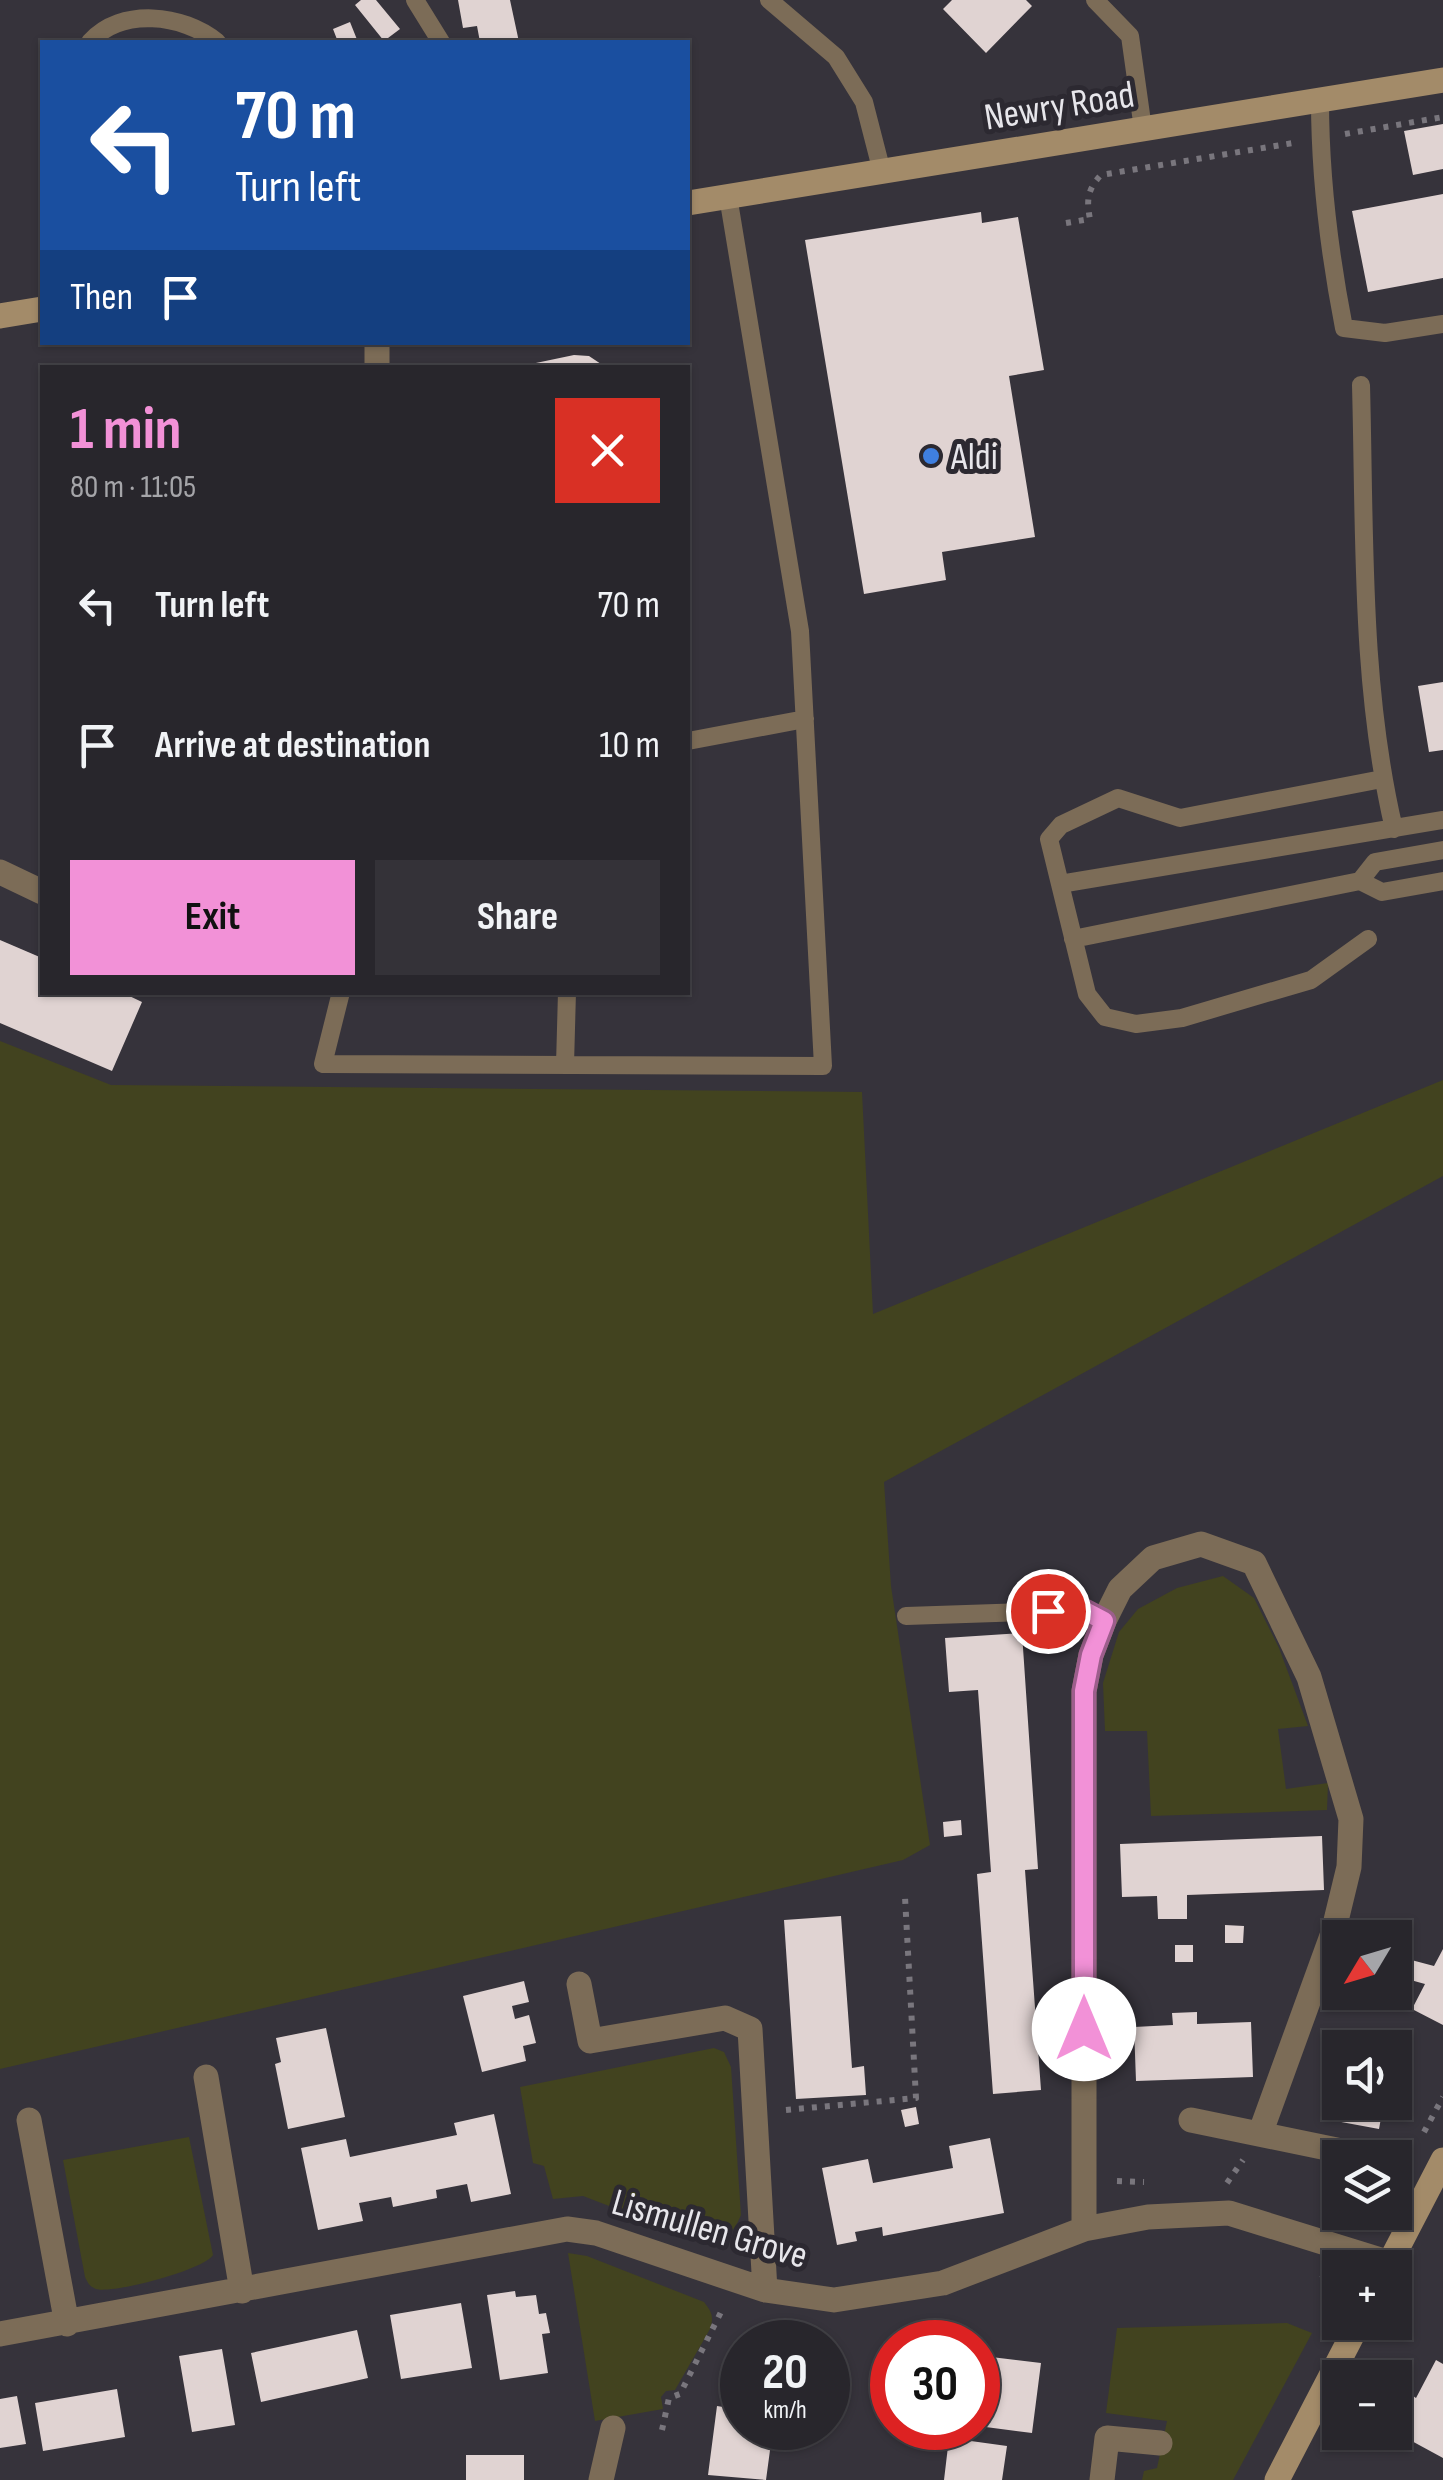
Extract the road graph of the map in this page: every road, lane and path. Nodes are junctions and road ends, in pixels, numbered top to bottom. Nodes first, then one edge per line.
1 (415, 0) edge
2 (769, 0) edge
3 (1095, 0) edge
4 (92, 40) edge
5 (213, 40) edge
6 (440, 40) edge
7 (1443, 80) edge
8 (1320, 100) junction
9 (1443, 117) edge
10 (1142, 129) junction
11 (1320, 138) junction
12 (882, 172) junction
13 (728, 196) junction
14 (690, 203) edge
15 (1066, 223) dead end
16 (40, 309) edge
17 (0, 316) edge
18 (1443, 324) edge
19 (1361, 386) dead end
20 (804, 720) junction
21 (690, 741) edge
22 (1382, 779) junction
23 (1443, 820) edge
24 (1394, 829) junction
25 (1443, 850) edge
26 (0, 872) edge
27 (1360, 880) junction
28 (1443, 881) edge
29 (1060, 884) junction
30 (40, 891) edge
31 (1073, 939) junction
32 (1368, 939) dead end
33 (339, 995) edge
34 (567, 995) edge
35 (565, 1065) junction
36 (906, 1616) dead end
37 (1104, 1621) junction
38 (905, 1898) dead end
39 (579, 1984) dead end
40 (206, 2077) dead end
41 (755, 2114) junction
42 (30, 2120) dead end
43 (1191, 2120) dead end
44 (1260, 2134) junction
45 (1322, 2147) edge
46 (1443, 2160) edge
47 (1084, 2229) junction
48 (1342, 2250) edge
49 (1396, 2250) edge
50 (1319, 2270) dead end
51 (708, 2271) junction
52 (1322, 2275) edge
53 (242, 2290) junction
54 (765, 2290) junction
55 (67, 2324) junction
56 (0, 2334) edge
57 (1350, 2340) edge
58 (614, 2428) dead end
59 (662, 2430) dead end
60 (1160, 2443) dead end
61 (600, 2480) edge
62 (1102, 2480) edge
63 (1277, 2480) edge

1 - 6 lane
2 - 12 lane
3 - 10 lane
4 - 5 lane
7 - 8 main road, Newry Road
8 - 10 main road, Newry Road
8 - 11 lane
9 - 11 path
10 - 12 main road, Newry Road
11 - 15 path
11 - 18 lane
12 - 13 main road, Newry Road
13 - 14 main road, Newry Road
13 - 20 lane
16 - 17 main road
19 - 22 lane
20 - 21 lane
20 - 35 lane
22 - 24 lane
22 - 29 lane
23 - 24 lane
24 - 29 lane
25 - 27 lane
26 - 30 street
27 - 28 lane
27 - 31 lane
29 - 31 lane
31 - 32 lane
33 - 35 lane
34 - 35 lane
36 - 37 lane
37 - 44 street
37 - 47 street
38 - 41 path
39 - 41 street
40 - 53 street
41 - 54 street
42 - 55 street
43 - 44 street
44 - 45 street
46 - 49 main road
47 - 48 street, Lismullen Grove
47 - 54 street, Lismullen Grove
50 - 52 path
51 - 53 street, Lismullen Grove
51 - 54 street, Lismullen Grove
51 - 59 path
53 - 55 street, Lismullen Grove
55 - 56 street, Lismullen Grove
57 - 63 main road
58 - 61 street
60 - 62 street

